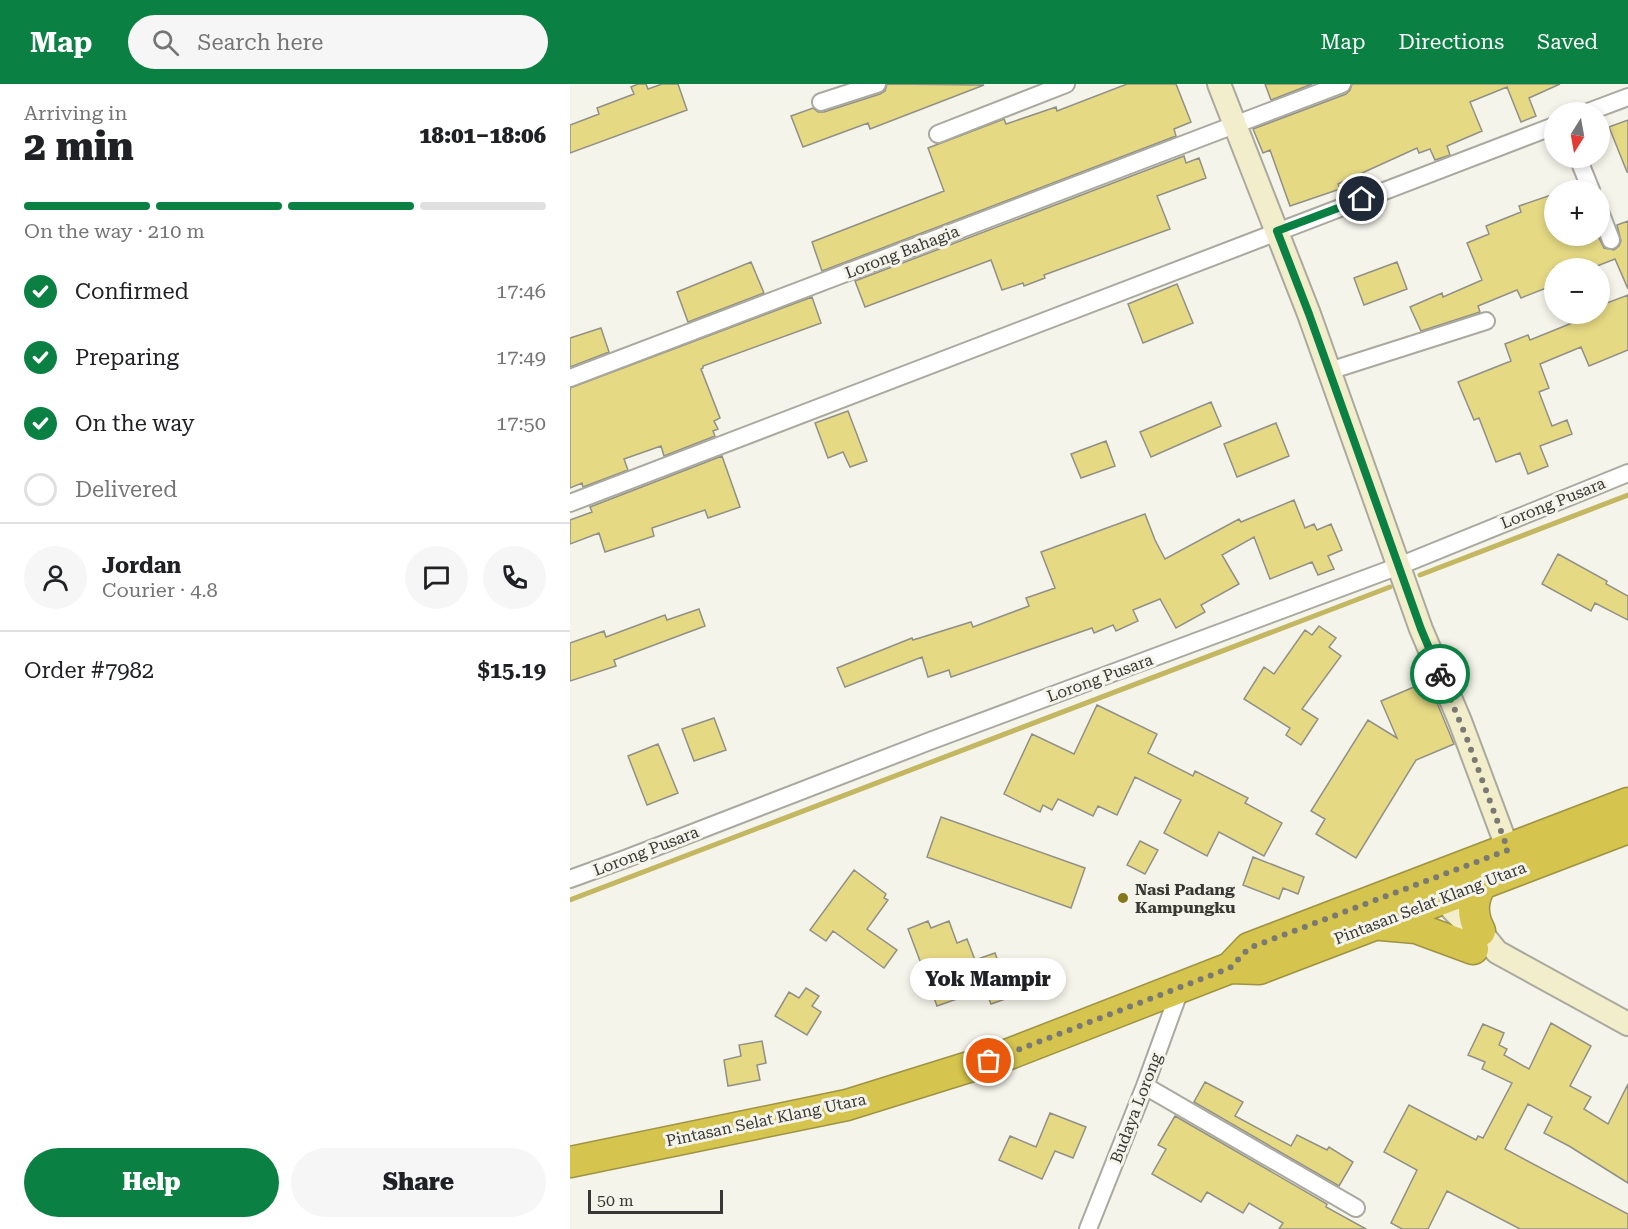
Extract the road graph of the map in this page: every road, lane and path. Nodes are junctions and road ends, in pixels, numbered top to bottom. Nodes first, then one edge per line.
1 (877, 84) edge
2 (1066, 84) edge
3 (1219, 84) edge
4 (1342, 84) edge
5 (1628, 97) edge
6 (821, 102) dead end
7 (1610, 104) edge
8 (1235, 126) junction
9 (1544, 130) edge
10 (938, 134) dead end
11 (1277, 231) junction
12 (1486, 321) dead end
13 (1329, 370) junction
14 (570, 378) edge
15 (1628, 473) edge
16 (570, 503) edge
17 (1399, 566) junction
18 (1628, 804) edge
19 (1628, 828) edge
20 (1512, 860) junction
21 (570, 879) edge
22 (1482, 883) junction
23 (1434, 890) junction
24 (1376, 924) junction
25 (1483, 944) junction
26 (1230, 968) junction
27 (1181, 987) junction
28 (1628, 1024) edge
29 (1145, 1086) junction
30 (570, 1162) edge
31 (1356, 1208) dead end
32 (1088, 1229) edge

1 - 6 street
2 - 10 street
3 - 8 street
4 - 8 street, Lorong Bahagia
5 - 7 street
8 - 11 street
8 - 14 street, Lorong Bahagia
9 - 11 street
11 - 13 street
11 - 16 street
12 - 13 street
13 - 17 street
15 - 17 street, Lorong Pusara
17 - 20 street
17 - 21 street, Lorong Pusara
18 - 20 highway, Pintasan Selat Klang Utara
19 - 20 highway, Pintasan Selat Klang Utara
20 - 22 highway, Pintasan Selat Klang Utara
20 - 23 highway, Pintasan Selat Klang Utara
22 - 23 highway, Pintasan Selat Klang Utara
22 - 25 highway
23 - 24 highway, Pintasan Selat Klang Utara
23 - 25 street
23 - 26 highway, Pintasan Selat Klang Utara
24 - 25 highway
24 - 26 highway, Pintasan Selat Klang Utara
25 - 28 street
26 - 27 highway, Pintasan Selat Klang Utara
27 - 29 street, Budaya Lorong
27 - 30 highway, Pintasan Selat Klang Utara
29 - 31 street
29 - 32 street, Budaya Lorong

